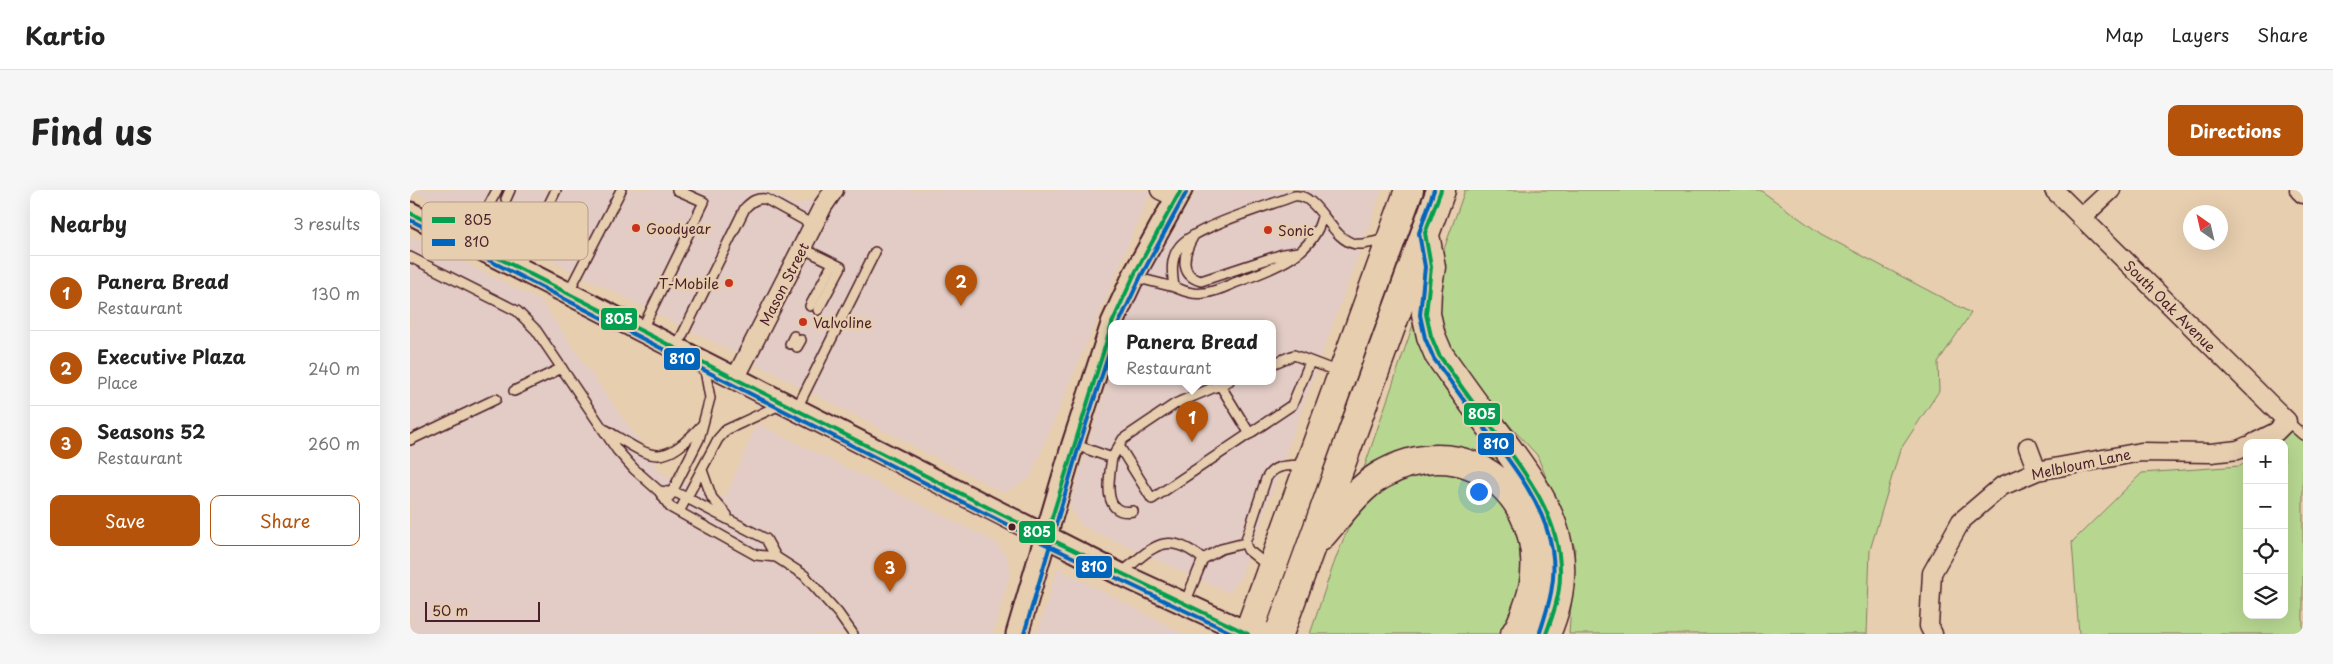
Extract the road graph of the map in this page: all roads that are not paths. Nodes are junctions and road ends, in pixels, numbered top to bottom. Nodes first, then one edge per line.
1 (497, 190) edge
2 (510, 190) edge
3 (556, 190) edge
4 (621, 190) edge
5 (677, 190) edge
6 (834, 190) edge
7 (1409, 190) edge
8 (1441, 190) edge
9 (2054, 190) edge
10 (2111, 190) edge
11 (2300, 190) edge
12 (1173, 193) edge
13 (1292, 193) edge
14 (2303, 194) edge
15 (506, 199) dead end
16 (491, 202) edge
17 (550, 202) edge
18 (410, 213) edge
19 (1322, 217) junction
20 (2081, 218) junction
21 (422, 219) edge
22 (813, 226) junction
23 (1425, 233) junction
24 (1194, 235) junction
25 (1392, 237) junction
26 (802, 248) junction
27 (875, 252) dead end
28 (1300, 252) junction
29 (588, 254) edge
30 (410, 257) edge
31 (507, 260) edge
32 (522, 260) edge
33 (585, 260) edge
34 (518, 268) junction
35 (1134, 276) junction
36 (1174, 287) junction
37 (568, 293) junction
38 (814, 308) dead end
39 (1114, 320) edge
40 (641, 331) junction
41 (1108, 336) edge
42 (676, 348) junction
43 (1276, 362) edge
44 (1310, 362) junction
45 (703, 363) junction
46 (562, 368) junction
47 (1342, 373) junction
48 (735, 379) junction
49 (1217, 385) edge
50 (1221, 385) edge
51 (514, 391) dead end
52 (496, 399) dead end
53 (789, 407) junction
54 (2287, 421) junction
55 (702, 425) junction
56 (601, 427) junction
57 (1250, 434) junction
58 (2303, 435) edge
59 (2262, 439) edge
60 (410, 440) edge
61 (1073, 444) junction
62 (1119, 446) junction
63 (2028, 447) dead end
64 (2243, 448) edge
65 (1112, 458) junction
66 (1309, 464) junction
67 (702, 470) junction
68 (2037, 471) junction
69 (660, 491) junction
70 (672, 492) junction
71 (687, 498) junction
72 (666, 502) junction
73 (1134, 511) dead end
74 (680, 512) junction
75 (732, 520) junction
76 (1046, 537) junction
77 (1245, 544) junction
78 (1311, 547) junction
79 (776, 557) junction
80 (1203, 559) junction
81 (1271, 569) junction
82 (1120, 574) junction
83 (1184, 604) junction
84 (853, 634) edge
85 (1017, 634) edge
86 (1248, 634) edge
87 (1275, 634) edge
88 (1279, 634) edge
89 (1515, 634) edge
90 (1546, 634) edge
91 (1933, 634) edge

1 - 16 lane
2 - 15 lane
3 - 17 lane
4 - 29 lane
5 - 40 lane
6 - 22 street, Mason Street
7 - 25 highway
8 - 23 highway
9 - 20 street, South Oak Avenue
10 - 20 street
11 - 14 street
12 - 35 street
13 - 19 lane
13 - 24 lane
18 - 21 street
19 - 25 lane
19 - 28 lane
20 - 54 street, South Oak Avenue
22 - 26 street, Mason Street
22 - 42 lane
23 - 78 highway
23 - 90 highway
24 - 28 lane
24 - 36 lane
25 - 47 highway
26 - 38 lane
26 - 48 street, Mason Street
27 - 53 lane
28 - 36 lane
30 - 46 lane
31 - 34 street
32 - 34 lane
33 - 37 lane
34 - 37 street
35 - 36 lane
35 - 39 street
37 - 40 street
40 - 42 street
41 - 61 street
42 - 45 street
43 - 44 lane
44 - 47 lane
44 - 57 lane
45 - 48 street
45 - 55 lane
46 - 51 lane
46 - 56 lane
47 - 66 highway
48 - 53 street
49 - 62 lane
50 - 57 lane
52 - 60 lane
53 - 67 lane
53 - 76 street
54 - 58 lane
54 - 59 street
55 - 56 lane
55 - 70 lane
56 - 69 lane
57 - 62 lane
61 - 65 lane
61 - 76 street
62 - 65 lane
63 - 68 street
64 - 68 street, Melbloum Lane
65 - 73 lane
66 - 77 lane
66 - 81 highway
67 - 71 lane
67 - 75 lane
68 - 91 street, Melbloum Lane
69 - 70 lane
69 - 72 lane
70 - 71 lane
70 - 72 lane
71 - 74 lane
71 - 75 lane
72 - 74 lane
74 - 79 lane
75 - 79 lane
76 - 82 street
76 - 85 street
77 - 80 lane
77 - 81 lane
78 - 88 highway
78 - 89 highway
79 - 84 lane
80 - 82 lane
80 - 83 lane
81 - 86 highway
82 - 83 street
83 - 86 street
86 - 87 street

